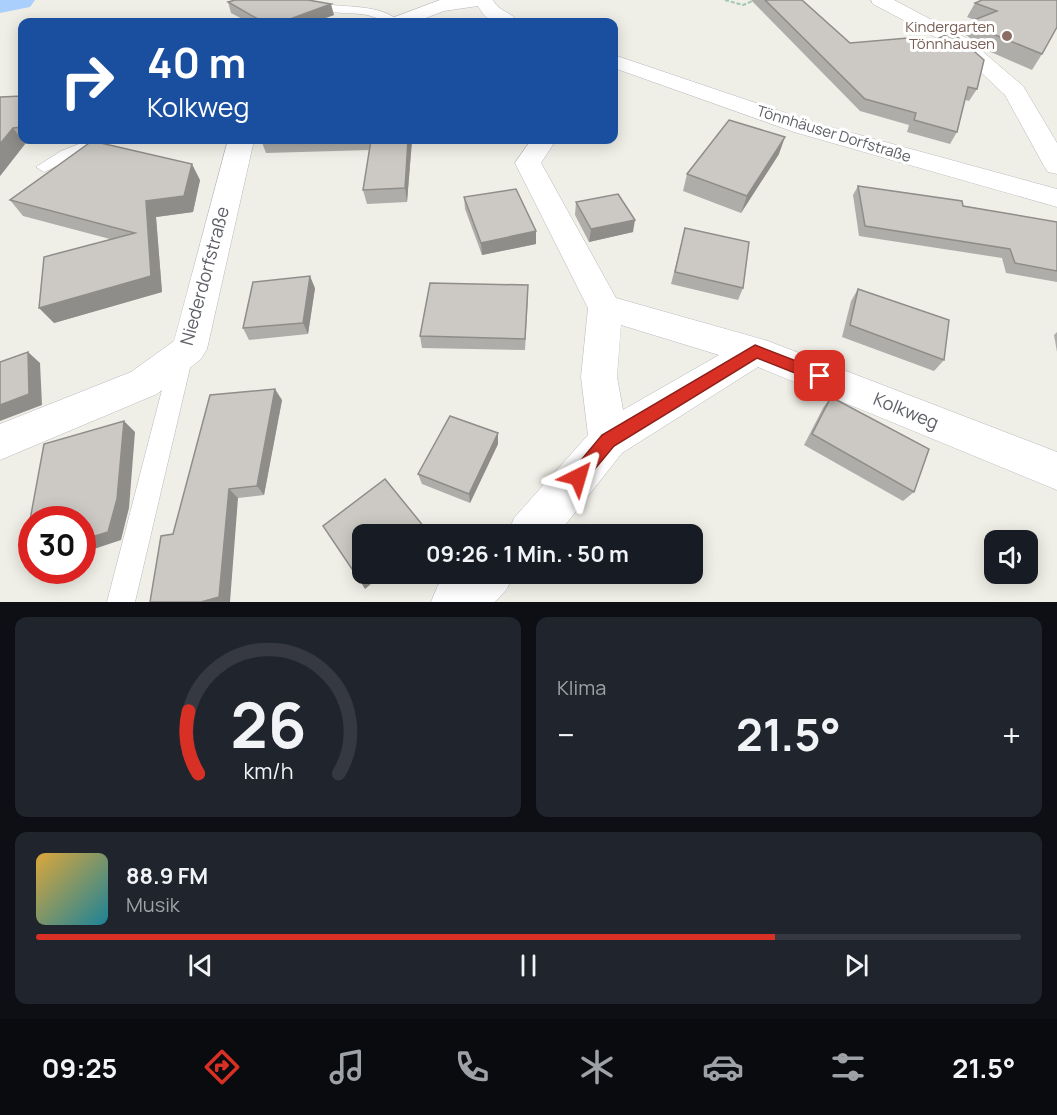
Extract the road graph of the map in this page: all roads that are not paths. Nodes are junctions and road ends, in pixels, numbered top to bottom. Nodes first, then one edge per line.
1 (302, 0) edge
2 (484, 0) edge
3 (880, 0) edge
4 (386, 18) edge
5 (409, 18) edge
6 (501, 18) edge
7 (618, 62) edge
8 (91, 144) edge
9 (240, 144) edge
10 (540, 144) edge
11 (1057, 166) edge
12 (44, 167) dead end
13 (1057, 198) edge
14 (605, 308) junction
15 (755, 351) junction
16 (182, 355) junction
17 (608, 440) junction
18 (0, 442) edge
19 (1057, 471) edge
20 (538, 524) edge
21 (480, 584) edge
22 (121, 602) edge
23 (455, 602) edge

1 - 4 lane
2 - 5 street
2 - 6 street
3 - 11 street
7 - 13 street, Tönnhäuser Dorfstraße
8 - 12 lane
9 - 16 street, Niederdorfstraße
10 - 14 street
14 - 15 street, Kolkweg
14 - 17 street
15 - 17 street
15 - 19 street, Kolkweg
16 - 18 street, Niederdorfstraße
16 - 22 lane
17 - 20 street
21 - 23 street

